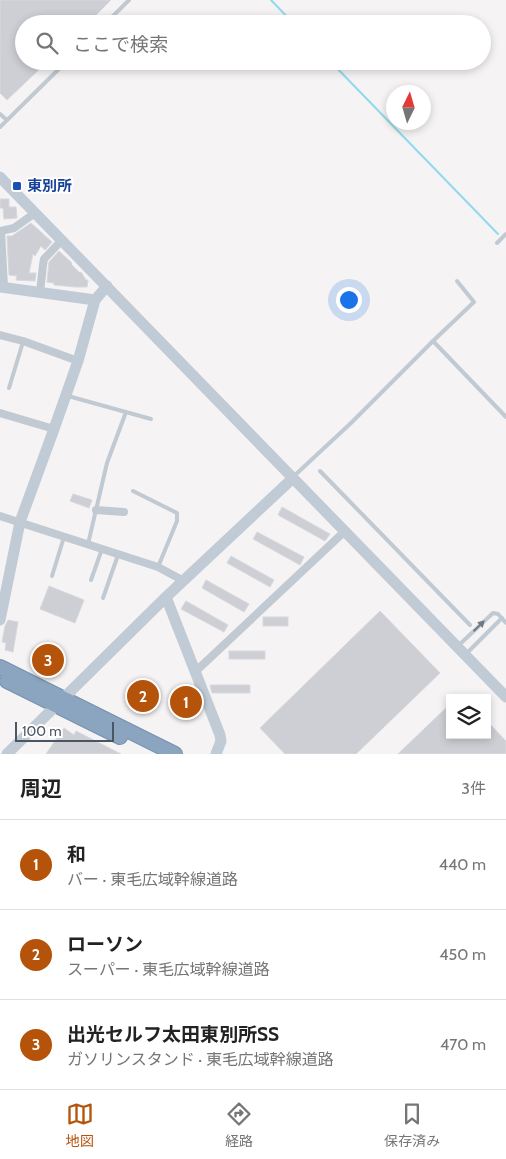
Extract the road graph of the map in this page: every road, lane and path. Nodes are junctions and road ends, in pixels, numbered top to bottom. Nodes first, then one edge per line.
1 (129, 0) edge
2 (114, 15) edge
3 (58, 70) edge
4 (0, 114) edge
5 (7, 120) junction
6 (0, 127) edge
7 (0, 177) edge
8 (35, 213) junction
9 (1, 231) edge
10 (506, 234) edge
11 (62, 240) junction
12 (497, 243) dead end
13 (457, 281) dead end
14 (107, 286) junction
15 (2, 287) edge
16 (40, 292) junction
17 (95, 300) junction
18 (0, 335) edge
19 (23, 341) junction
20 (433, 341) junction
21 (78, 360) junction
22 (9, 388) dead end
23 (66, 396) junction
24 (126, 412) junction
25 (0, 413) edge
26 (506, 417) edge
27 (151, 419) dead end
28 (54, 430) junction
29 (320, 471) dead end
30 (293, 478) junction
31 (133, 491) dead end
32 (96, 510) junction
33 (124, 512) dead end
34 (0, 516) edge
35 (20, 522) junction
36 (345, 531) junction
37 (64, 537) junction
38 (88, 545) junction
39 (102, 549) junction
40 (118, 554) junction
41 (158, 568) junction
42 (52, 576) dead end
43 (92, 580) dead end
44 (184, 581) junction
45 (166, 597) junction
46 (102, 598) dead end
47 (502, 618) junction
48 (0, 620) edge
49 (506, 622) edge
50 (470, 625) dead end
51 (461, 651) junction
52 (0, 667) edge
53 (194, 672) junction
54 (0, 677) edge
55 (506, 697) edge
56 (60, 702) junction
57 (9, 754) edge
58 (154, 754) edge
59 (175, 754) edge
60 (216, 754) edge

1 - 2 lane
3 - 5 lane
4 - 5 lane
5 - 6 lane
7 - 8 street
8 - 9 street
8 - 11 street
9 - 15 street
10 - 12 lane
11 - 14 street
11 - 16 street
13 - 20 lane
14 - 17 street
14 - 30 street
15 - 16 street
16 - 17 street
17 - 21 street
18 - 19 street
19 - 21 street
19 - 22 lane
20 - 26 lane
20 - 30 lane
21 - 23 street
23 - 24 lane
23 - 28 street
24 - 27 lane
24 - 32 lane
25 - 28 street
28 - 35 street
29 - 50 lane
30 - 36 street
30 - 44 street
31 - 41 lane
32 - 33 street
32 - 38 lane
34 - 35 street
35 - 37 street
35 - 48 street
36 - 51 street
36 - 53 street
37 - 38 street
37 - 42 lane
38 - 39 street
39 - 40 street
39 - 43 lane
40 - 41 street
40 - 46 lane
41 - 44 street
44 - 45 street
45 - 53 street
45 - 56 street
47 - 49 lane
47 - 51 lane
51 -> 47 lane
51 - 55 street
52 - 56 highway
53 - 60 street
54 - 56 highway
56 - 57 street
56 - 58 highway
56 - 59 highway

